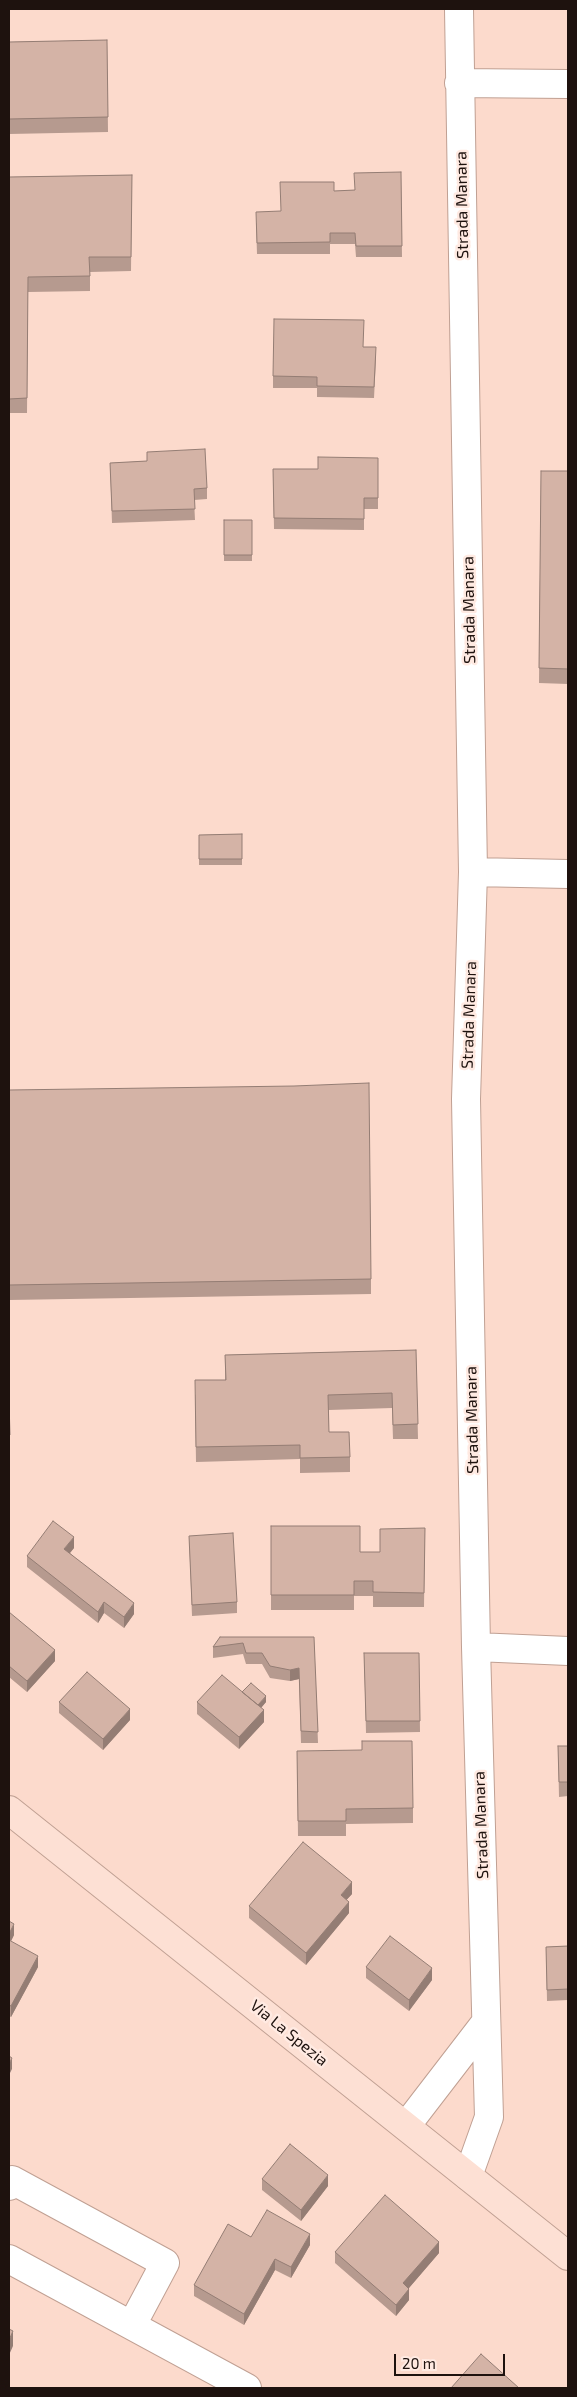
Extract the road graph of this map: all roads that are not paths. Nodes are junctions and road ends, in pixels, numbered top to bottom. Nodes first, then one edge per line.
1 (458, 9) edge
2 (459, 83) junction
3 (568, 84) edge
4 (473, 872) junction
5 (568, 874) edge
6 (476, 1647) junction
7 (568, 1651) edge
8 (9, 1810) edge
9 (486, 2022) junction
10 (406, 2126) junction
11 (468, 2176) junction
12 (9, 2186) edge
13 (568, 2256) edge
14 (9, 2259) edge
15 (132, 2326) junction
16 (247, 2388) edge

1 - 2 street, Strada Manara
2 - 3 street
2 - 4 street, Strada Manara
4 - 5 street
4 - 6 street, Strada Manara
6 - 7 street
6 - 9 street, Strada Manara
8 - 10 main road, Via La Spezia
9 - 10 street
9 - 11 street, Strada Manara
10 - 11 main road, Via La Spezia
11 - 13 main road, Via La Spezia
12 - 15 street
14 - 15 street
15 - 16 street

